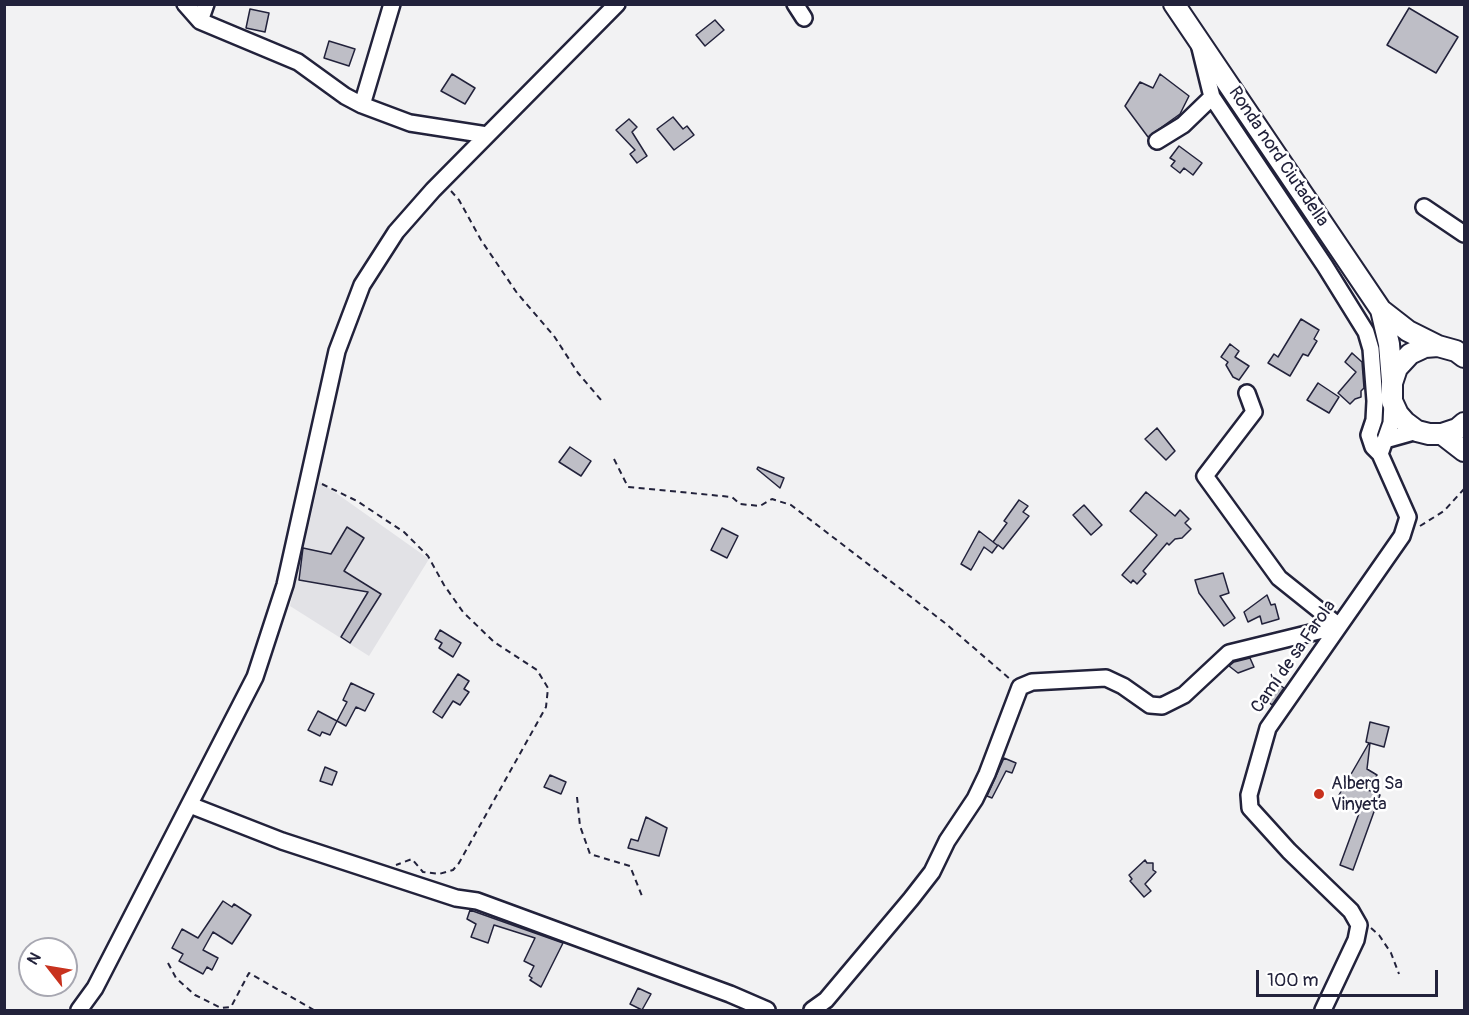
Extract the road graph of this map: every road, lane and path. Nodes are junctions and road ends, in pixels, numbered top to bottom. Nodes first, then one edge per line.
1 (185, 4) edge
2 (206, 4) edge
3 (392, 4) edge
4 (616, 4) edge
5 (795, 4) edge
6 (1174, 4) edge
7 (804, 18) dead end
8 (200, 21) junction
9 (1196, 37) junction
10 (1212, 97) junction
11 (362, 105) junction
12 (1249, 114) junction
13 (487, 135) junction
14 (1156, 141) dead end
15 (442, 181) junction
16 (1424, 207) dead end
17 (1464, 234) edge
18 (1381, 310) junction
19 (1456, 351) edge
20 (1392, 381) junction
21 (1247, 393) dead end
22 (600, 400) dead end
23 (1392, 401) junction
24 (1464, 423) edge
25 (1417, 430) junction
26 (1442, 434) junction
27 (1382, 447) junction
28 (1464, 451) edge
29 (614, 459) dead end
30 (309, 477) junction
31 (1464, 489) edge
32 (1402, 536) junction
33 (1339, 626) junction
34 (1020, 687) junction
35 (577, 797) dead end
36 (190, 805) junction
37 (377, 872) junction
38 (642, 896) dead end
39 (1359, 925) junction
40 (168, 963) dead end
41 (1399, 974) dead end
42 (79, 1011) edge
43 (314, 1011) edge
44 (767, 1011) edge
45 (812, 1011) edge
46 (1323, 1011) edge

1 - 8 street
2 - 8 street
3 - 11 street
4 - 13 street
5 - 7 street
6 - 9 main road, Ronda nord Ciutadella
8 - 11 street
9 - 10 street
9 - 12 main road, Ronda nord Ciutadella
10 - 12 street
10 - 14 street
10 - 27 street
11 - 13 street
12 - 18 main road, Ronda nord Ciutadella
13 - 15 street
15 - 22 path
15 - 30 street
16 - 17 street
18 - 19 main road, Ronda nord Ciutadella
18 - 20 main road, Ronda nord Ciutadella
19 - 20 main road
20 - 23 main road, Ronda nord Ciutadella
21 - 33 street
23 - 25 main road
23 - 27 street
24 - 26 main road
25 - 26 main road
25 - 27 street
26 - 28 main road
27 - 32 street
29 - 34 path
30 - 36 street
30 - 37 path
31 - 32 path
32 - 33 street, Camí de sa Farola
33 - 34 street
33 - 39 street, Camí de sa Farola
34 - 45 street
35 - 38 path
36 - 37 street
36 - 42 street
37 - 44 street
39 - 41 path
39 - 46 street
40 - 43 path

